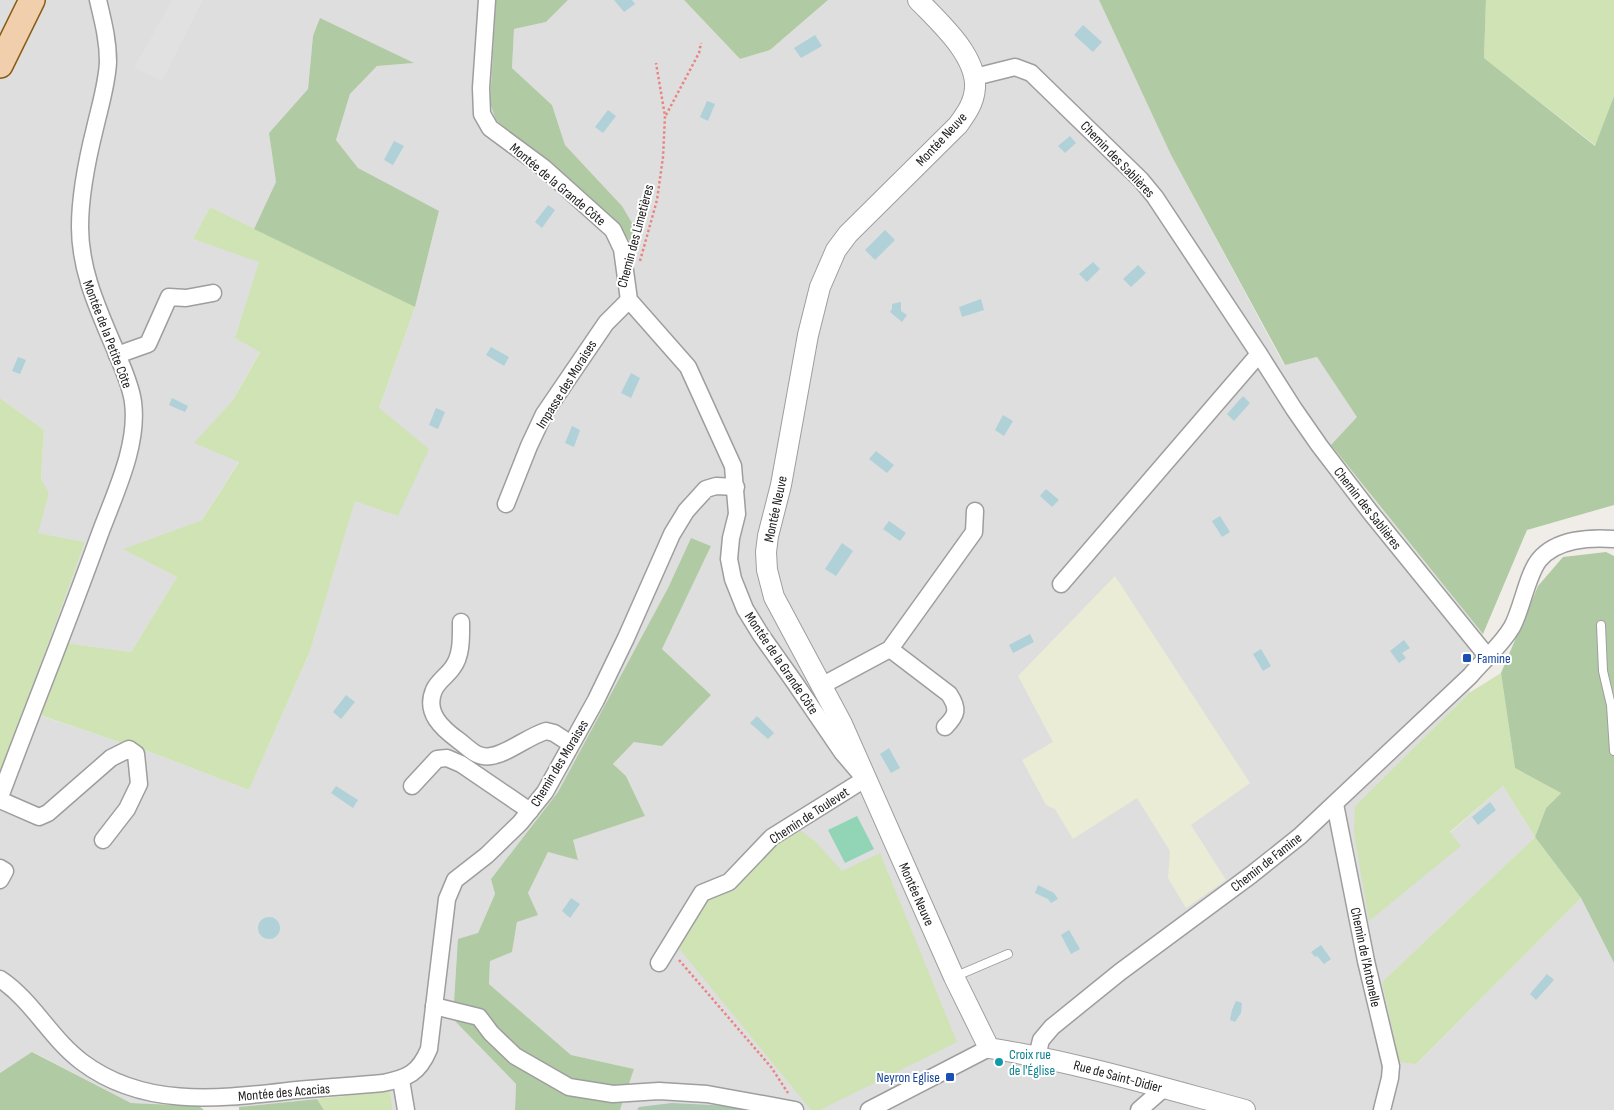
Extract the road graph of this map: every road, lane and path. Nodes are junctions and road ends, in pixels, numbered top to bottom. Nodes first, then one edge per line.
1 (32, 0) edge
2 (98, 0) edge
3 (487, 0) edge
4 (918, 0) edge
5 (701, 42) dead end
6 (656, 63) dead end
7 (0, 65) edge
8 (975, 77) junction
9 (665, 116) junction
10 (638, 268) dead end
11 (213, 293) dead end
12 (629, 300) junction
13 (1259, 354) junction
14 (118, 355) junction
15 (735, 482) junction
16 (506, 504) dead end
17 (975, 511) dead end
18 (1614, 540) edge
19 (1061, 584) dead end
20 (461, 622) dead end
21 (1601, 625) dead end
22 (890, 649) junction
23 (1487, 656) junction
24 (821, 686) junction
25 (945, 727) dead end
26 (571, 744) junction
27 (1614, 751) edge
28 (866, 779) junction
29 (412, 786) dead end
30 (0, 799) edge
31 (1335, 804) junction
32 (530, 811) junction
33 (103, 840) dead end
34 (0, 868) edge
35 (0, 880) edge
36 (669, 948) junction
37 (1008, 954) dead end
38 (659, 964) dead end
39 (954, 976) junction
40 (0, 979) edge
41 (434, 1006) junction
42 (989, 1048) junction
43 (1037, 1056) junction
44 (401, 1080) junction
45 (1164, 1088) junction
46 (792, 1103) edge
47 (406, 1110) edge
48 (869, 1110) edge
49 (1139, 1110) edge
50 (1245, 1110) edge
51 (1382, 1110) edge

1 - 7 main road
2 - 14 street, Montée de la Petite Côte
3 - 12 street, Montée de la Grande Côte
4 - 8 street
5 - 9 path, Chemin des Limetières
6 - 9 path, Chemin des Limetières
8 - 13 street, Chemin des Sablières
8 - 24 street, Montée Neuve
9 - 10 path, Chemin des Limetières
11 - 14 street
12 - 15 street, Montée de la Grande Côte
12 - 16 street, Impasse des Moraises
13 - 19 street
13 - 23 street, Chemin des Sablières
14 - 30 street, Montée de la Petite Côte
15 - 26 street, Chemin des Moraises
15 - 28 street, Montée de la Grande Côte
17 - 22 street
18 - 23 street, Chemin de Famine
20 - 26 street
21 - 27 lane
22 - 24 street
22 - 25 street
23 - 31 street, Chemin de Famine
24 - 28 street, Montée Neuve
26 - 32 street, Chemin des Moraises
28 - 36 street, Chemin de Toulevet
28 - 39 street, Montée Neuve
29 - 32 street
30 - 33 street
31 - 43 street, Chemin de Famine
31 - 51 street, Chemin de l'Antonelle
32 - 41 street, Chemin des Moraises
34 - 35 street
36 - 38 street, Chemin de Toulevet
36 - 46 path
37 - 39 lane
39 - 42 street, Montée Neuve
40 - 44 street, Montée des Acacias
41 - 44 street, Chemin des Moraises
41 - 46 street
42 - 43 street, Rue de Saint-Didier
42 - 48 street
43 - 45 street, Rue de Saint-Didier
44 - 47 street
45 - 49 street
45 - 50 street, Rue de Saint-Didier

